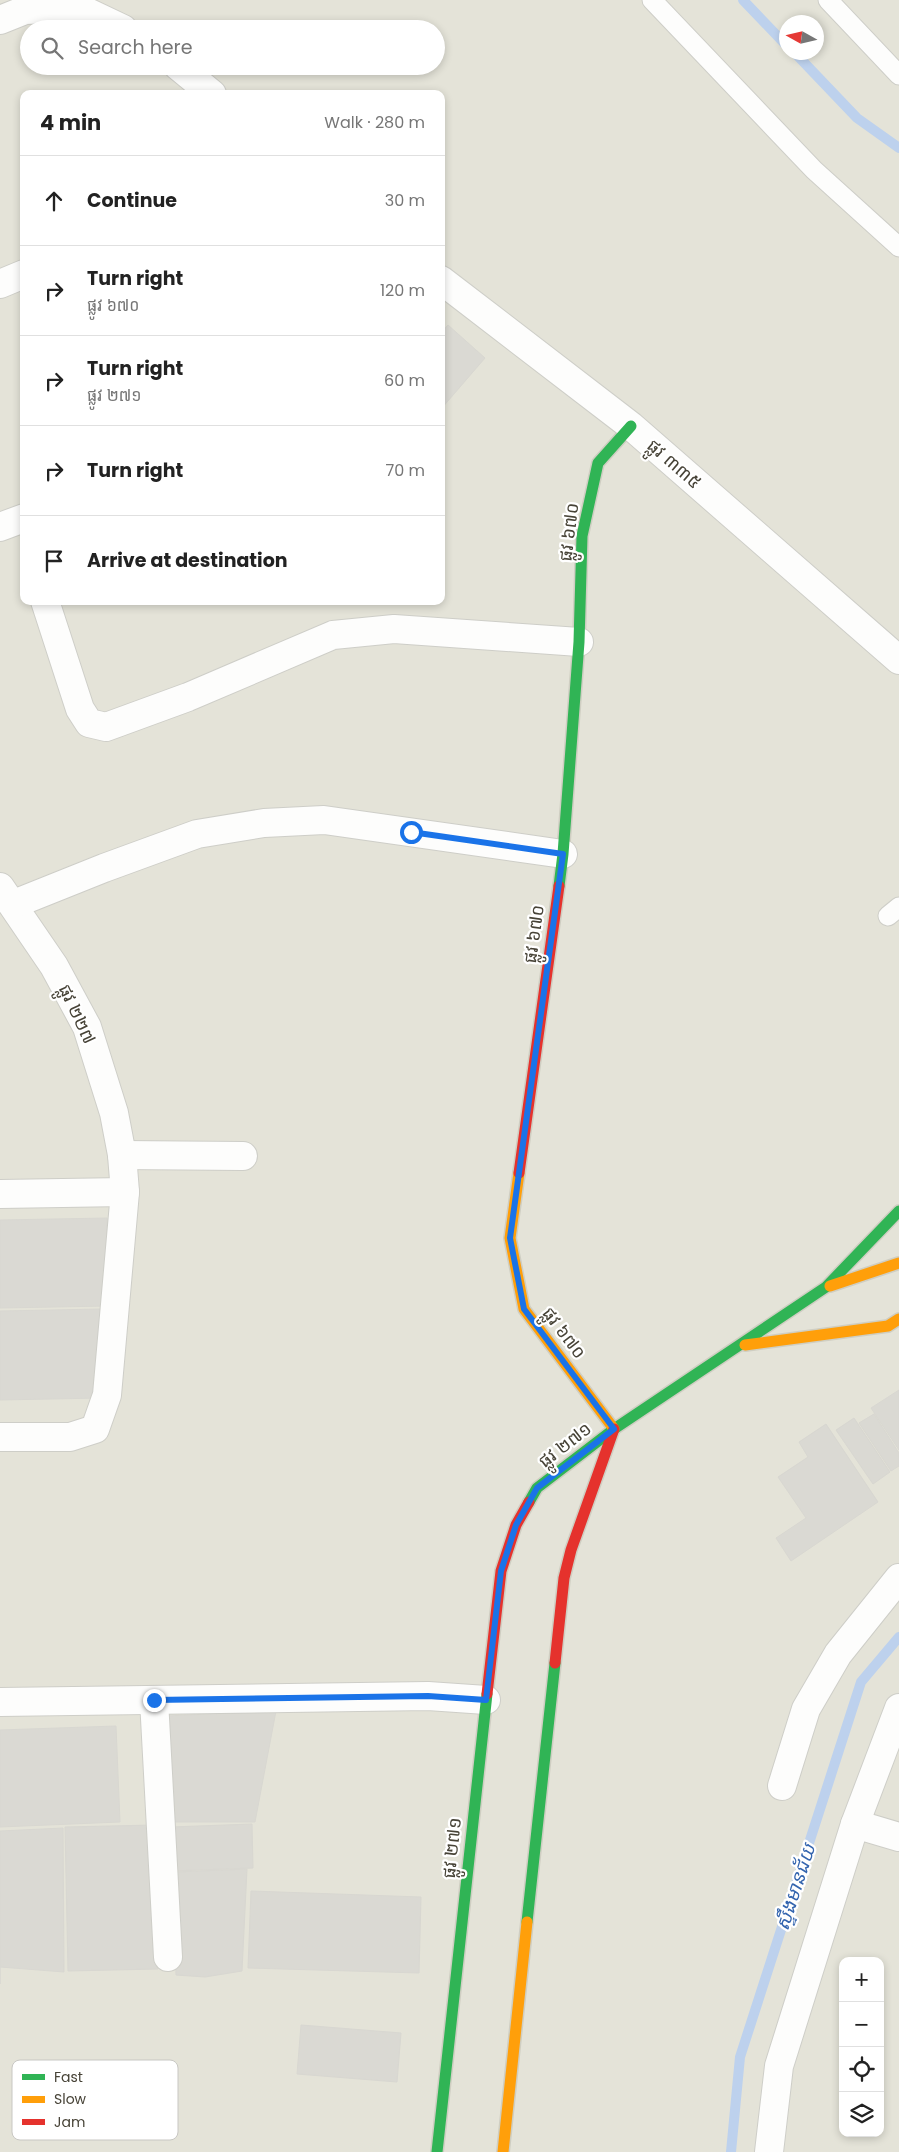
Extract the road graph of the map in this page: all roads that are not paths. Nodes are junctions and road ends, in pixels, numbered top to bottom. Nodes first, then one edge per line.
1 (652, 0) edge
2 (828, 0) edge
3 (77, 4) edge
4 (0, 20) edge
5 (106, 20) edge
6 (899, 74) edge
7 (189, 75) edge
8 (207, 90) edge
9 (899, 247) edge
10 (20, 276) edge
11 (0, 284) edge
12 (445, 285) edge
13 (631, 426) junction
14 (46, 605) edge
15 (579, 642) junction
16 (899, 660) edge
17 (563, 854) junction
18 (7, 896) edge
19 (122, 1156) junction
20 (243, 1156) dead end
21 (125, 1192) junction
22 (0, 1194) edge
23 (899, 1211) edge
24 (899, 1263) edge
25 (826, 1287) junction
26 (899, 1319) edge
27 (738, 1346) junction
28 (614, 1429) junction
29 (0, 1437) edge
30 (899, 1578) edge
31 (154, 1700) junction
32 (486, 1700) junction
33 (0, 1702) edge
34 (899, 1708) edge
35 (782, 1786) dead end
36 (855, 1824) junction
37 (899, 1838) edge
38 (168, 1958) dead end
39 (437, 2152) edge
40 (503, 2152) edge
41 (769, 2152) edge

1 - 9 lane
2 - 6 lane
3 - 4 street
3 - 5 street
7 - 8 street
10 - 11 street
12 - 13 street, ផ្លូវ ៣៣៥
13 - 15 main road, ផ្លូវ ៦៧០
13 - 16 street, ផ្លូវ ៣៣៥
14 - 15 street
15 - 17 main road, ផ្លូវ ៦៧០
17 - 18 street
17 - 28 main road, ផ្លូវ ៦៧០
18 - 19 street, ផ្លូវ ២២៧
19 - 20 street
19 - 21 street, ផ្លូវ ២២៧
21 - 22 street
21 - 29 street, ផ្លូវ ២២៧
23 - 25 main road
24 - 25 main road
25 - 27 main road
26 - 27 main road
27 - 28 main road
28 - 32 main road, ផ្លូវ ២៧១
28 - 40 main road, ផ្លូវ ២៧១
30 - 35 street
31 - 32 street
31 - 33 street
31 - 38 street
32 - 39 main road, ផ្លូវ ២៧១
34 - 36 street
36 - 37 street
36 - 41 street

